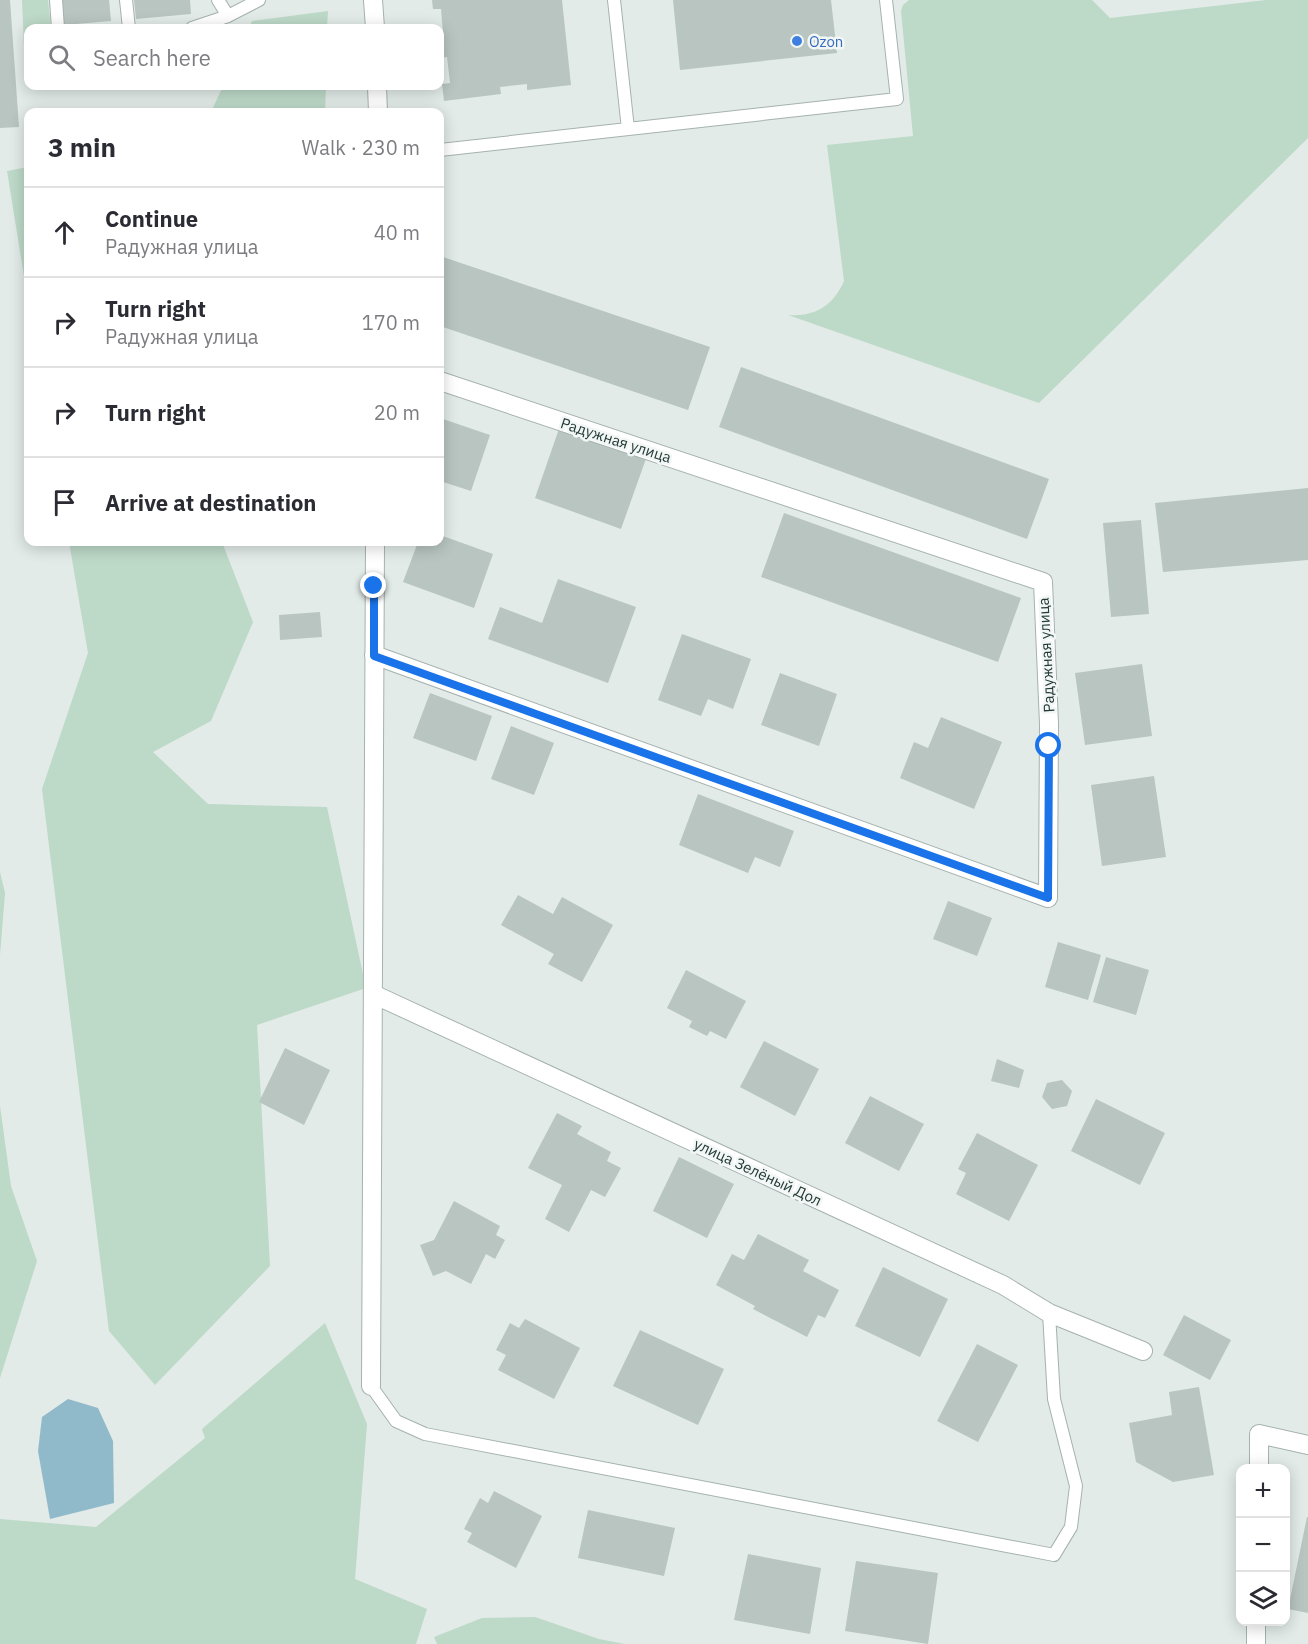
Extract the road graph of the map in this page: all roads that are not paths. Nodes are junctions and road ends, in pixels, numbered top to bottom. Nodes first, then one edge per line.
1 (56, 0) edge
2 (126, 0) edge
3 (218, 0) edge
4 (260, 0) edge
5 (373, 0) edge
6 (614, 0) edge
7 (886, 0) edge
8 (228, 16) junction
9 (58, 24) edge
10 (129, 24) edge
11 (204, 24) edge
12 (375, 24) edge
13 (377, 90) edge
14 (378, 108) edge
15 (628, 129) junction
16 (444, 150) edge
17 (444, 382) edge
18 (375, 546) edge
19 (374, 656) junction
20 (373, 994) junction
21 (1049, 1313) junction
22 (1143, 1351) dead end
23 (371, 1386) joint
24 (1308, 1445) edge
25 (1259, 1464) edge
26 (1256, 1626) edge
27 (1256, 1644) edge

1 - 9 lane
2 - 10 lane
3 - 8 lane
4 - 8 lane
5 - 12 street
6 - 15 lane
7 - 15 lane
8 - 11 lane
13 - 14 street
15 - 16 lane
17 - 19 street, Радужная улица
18 - 19 street
19 - 20 street
20 - 21 street, улица Зелёный Дол
20 - 23 street
21 - 22 street, улица Зелёный Дол
21 - 23 lane
24 - 25 street
26 - 27 street

